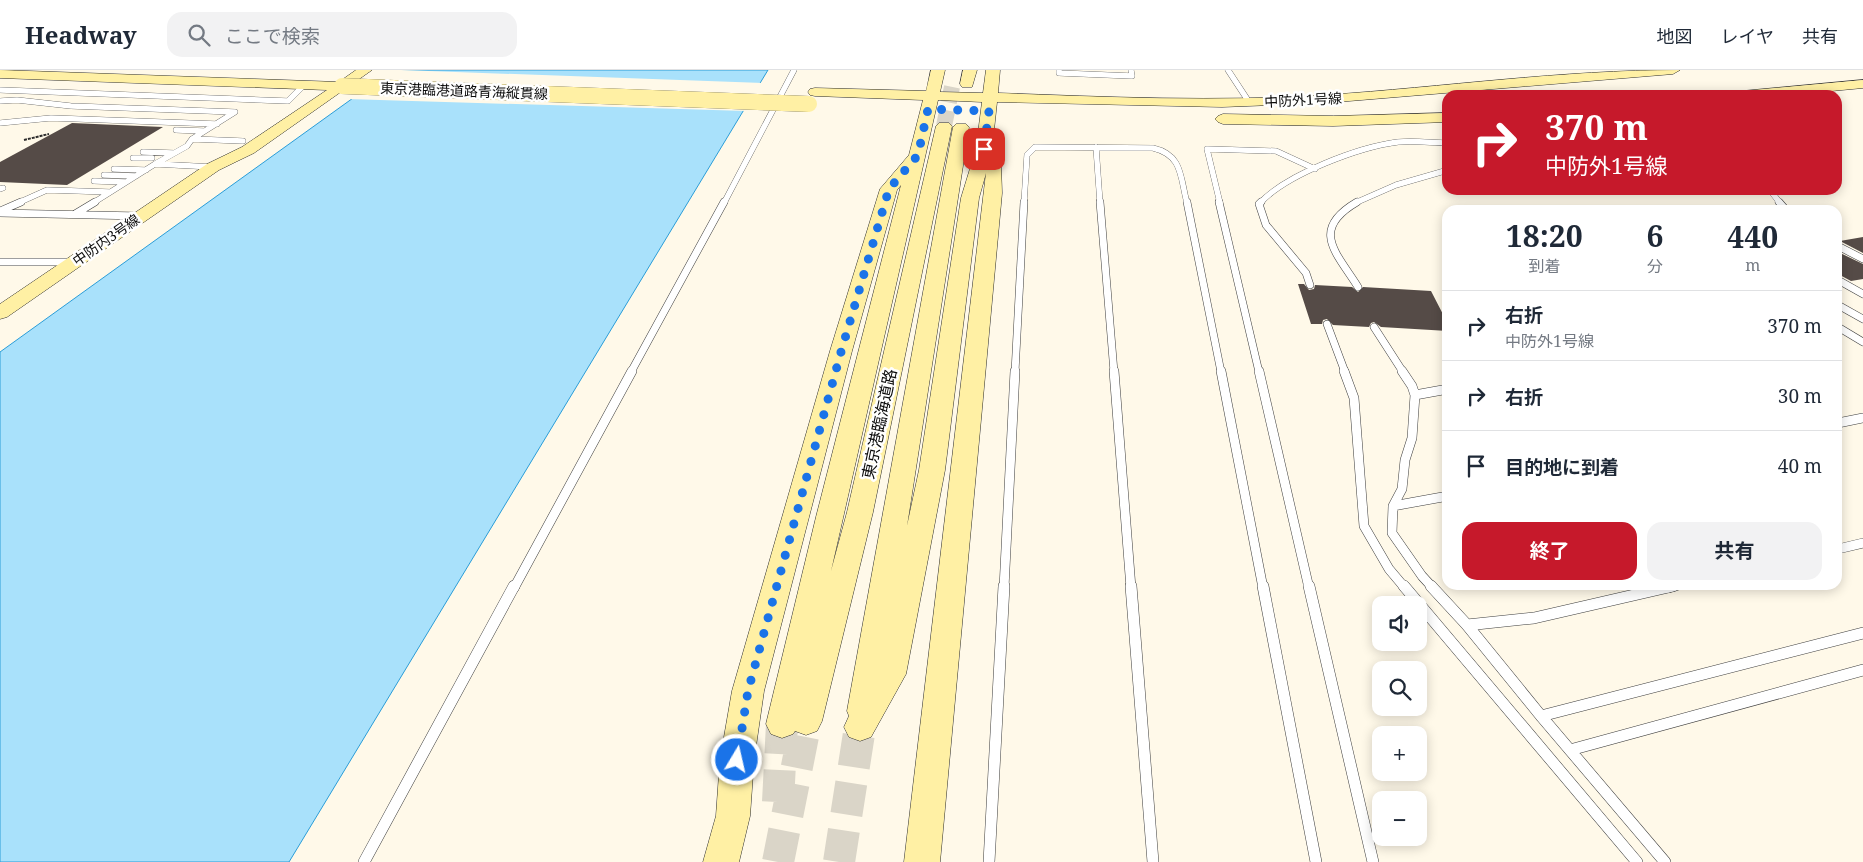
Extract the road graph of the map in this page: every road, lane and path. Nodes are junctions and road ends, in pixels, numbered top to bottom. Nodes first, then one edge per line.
1 (206, 70) edge
2 (218, 70) edge
3 (794, 70) edge
4 (938, 70) edge
5 (993, 70) edge
6 (1059, 70) edge
7 (1131, 70) edge
8 (1228, 70) edge
9 (1673, 70) edge
10 (0, 74) edge
11 (350, 75) edge
12 (1863, 84) edge
13 (304, 85) junction
14 (325, 85) junction
15 (0, 90) edge
16 (1797, 90) edge
17 (0, 101) edge
18 (1249, 102) junction
19 (989, 104) junction
20 (941, 114) junction
21 (1028, 114) dead end
22 (1442, 117) edge
23 (1204, 118) dead end
24 (0, 123) edge
25 (216, 124) junction
26 (176, 130) dead end
27 (204, 131) junction
28 (192, 139) junction
29 (243, 141) junction
30 (1442, 143) edge
31 (1096, 147) junction
32 (984, 149) junction
33 (143, 152) dead end
34 (174, 153) junction
35 (918, 155) junction
36 (133, 158) dead end
37 (165, 159) junction
38 (124, 163) dead end
39 (156, 164) junction
40 (213, 167) junction
41 (114, 169) dead end
42 (1315, 169) junction
43 (146, 170) junction
44 (1442, 172) edge
45 (104, 175) dead end
46 (136, 176) junction
47 (94, 181) dead end
48 (126, 182) junction
49 (35, 189) dead end
50 (110, 192) junction
51 (1774, 195) edge
52 (1782, 205) edge
53 (0, 211) edge
54 (74, 215) junction
55 (140, 216) junction
56 (1842, 248) edge
57 (1863, 259) edge
58 (0, 262) edge
59 (74, 262) junction
60 (1842, 282) edge
61 (1310, 285) dead end
62 (1358, 287) dead end
63 (1863, 294) edge
64 (1842, 307) edge
65 (0, 313) edge
66 (1863, 319) edge
67 (1327, 324) dead end
68 (1374, 327) dead end
69 (1842, 329) edge
70 (1863, 342) edge
71 (1442, 390) edge
72 (1415, 396) junction
73 (1863, 418) edge
74 (1842, 422) edge
75 (1442, 497) edge
76 (1393, 506) junction
77 (1863, 543) edge
78 (1842, 548) edge
79 (1657, 590) edge
80 (1467, 625) junction
81 (1863, 633) edge
82 (1863, 670) edge
83 (1541, 716) junction
84 (806, 720) tunnel mouth
85 (782, 724) tunnel mouth
86 (1570, 750) junction
87 (364, 862) edge
88 (721, 862) edge
89 (922, 862) edge
90 (989, 862) edge
91 (1152, 862) edge
92 (1316, 862) edge
93 (1373, 862) edge
94 (1637, 862) edge
95 (1665, 862) edge

1 - 2 street, 東京港臨港道路青海縦貫線
2 - 11 street, 東京港臨港道路青海縦貫線
3 - 87 lane
4 - 20 street
5 - 19 street
6 - 7 lane
8 - 18 lane
9 - 18 street, 中防外1号線
10 - 13 street
11 - 14 street, 中防内3号線
11 - 20 street, 東京港臨港道路青海縦貫線, bridge
11 - 40 street, 中防内3号線
12 - 16 street
13 - 14 street
13 - 15 lane
14 - 29 street, 中防内3号線
17 - 25 lane
18 - 19 street, 中防外1号線
19 - 20 street, 中防外1号線
19 - 21 street, 中防外1号線
19 - 32 street
20 - 32 street, 東京港臨海道路
20 - 35 street
20 - 84 street, 東京港臨海道路
22 - 23 street, 中防外1号線
24 - 25 lane
25 - 27 lane
26 - 27 lane
27 - 28 lane
28 - 29 lane
28 - 34 lane
29 - 40 street, 中防内3号線
30 - 42 lane
31 - 90 lane
31 - 91 lane
31 - 92 lane
32 - 89 street
33 - 34 lane
34 - 37 lane
35 - 85 street
35 - 88 street
36 - 37 lane
37 - 39 lane
38 - 39 lane
39 - 40 lane
39 - 43 lane
40 - 55 street, 中防内3号線
41 - 43 lane
42 - 61 lane
42 - 93 lane
43 - 46 lane
44 - 62 lane
45 - 46 lane
46 - 48 lane
47 - 48 lane
48 - 50 lane
49 - 53 lane
50 - 53 lane
50 - 54 lane
51 - 52 lane
53 - 54 lane
54 - 55 lane
55 - 59 street, 中防内3号線
56 - 57 lane
58 - 59 lane
59 - 65 street, 中防内3号線
60 - 63 lane
64 - 66 lane
67 - 94 lane
68 - 72 lane
69 - 70 lane
71 - 72 lane
72 - 76 lane
73 - 74 lane
75 - 76 lane
76 - 80 lane
77 - 78 lane
79 - 80 lane
80 - 83 lane
81 - 83 lane
82 - 86 lane
83 - 86 lane
86 - 95 lane

